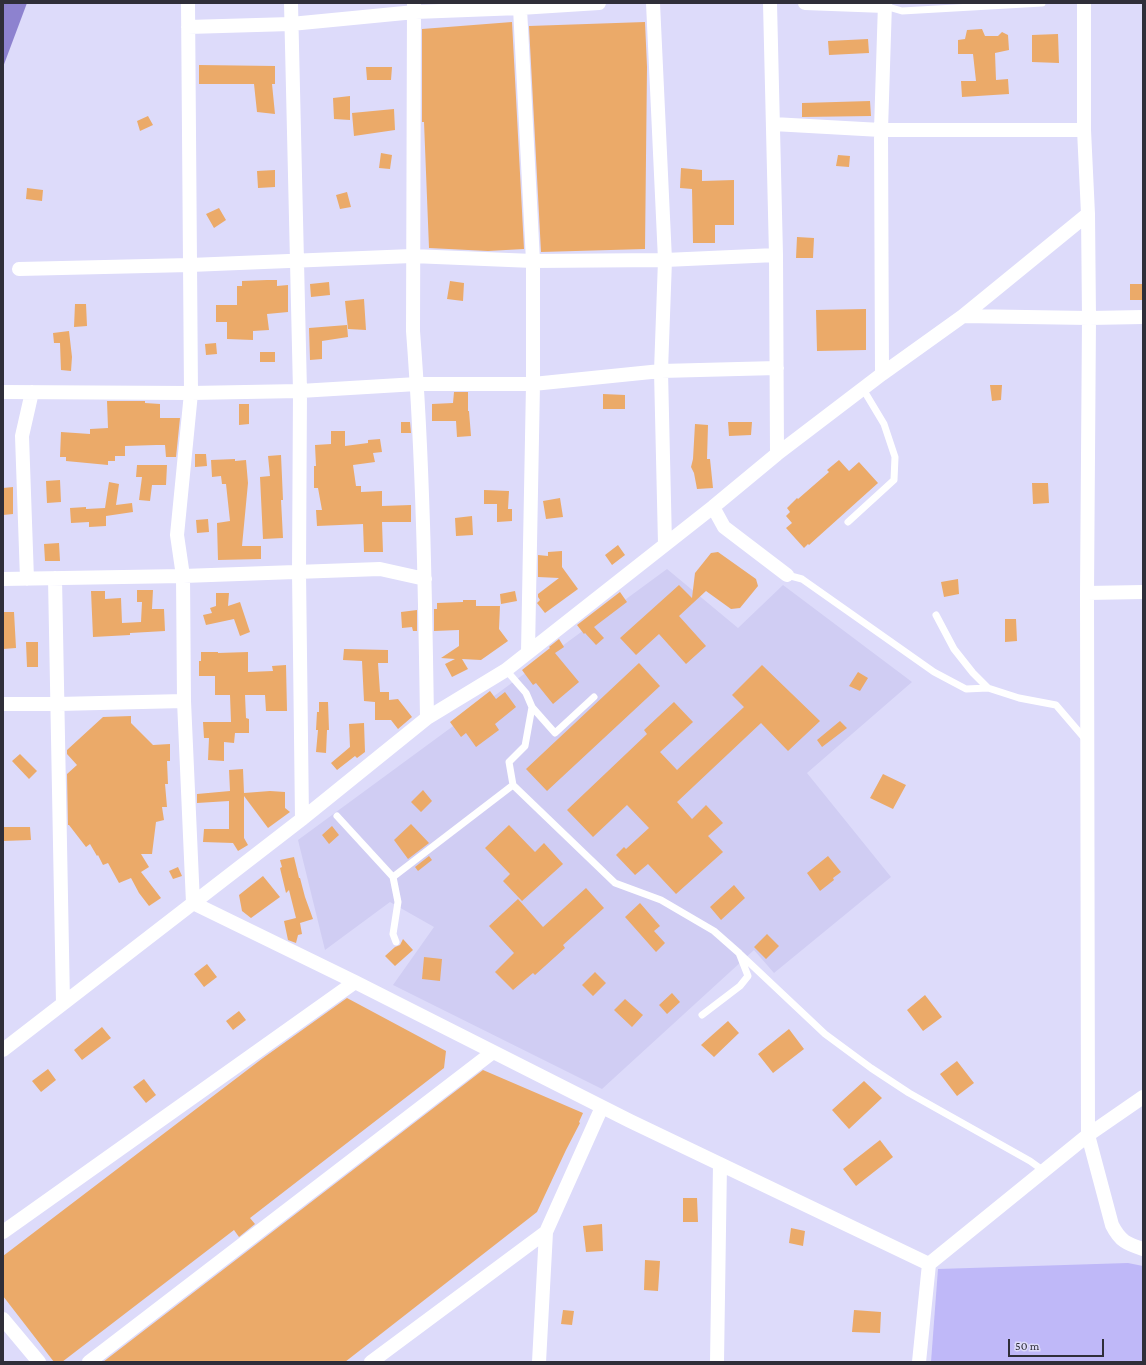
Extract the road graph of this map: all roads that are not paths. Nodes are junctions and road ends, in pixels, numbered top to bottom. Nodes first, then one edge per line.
1 (188, 3) edge
2 (291, 3) edge
3 (599, 3) edge
4 (653, 3) edge
5 (770, 3) edge
6 (805, 3) edge
7 (1042, 3) edge
8 (1084, 3) edge
9 (885, 4) edge
10 (415, 7) edge
11 (520, 8) junction
12 (291, 24) junction
13 (188, 27) junction
14 (773, 124) junction
15 (882, 130) junction
16 (1084, 130) junction
17 (1088, 214) junction
18 (412, 256) junction
19 (776, 256) junction
20 (296, 260) junction
21 (665, 260) junction
22 (533, 261) junction
23 (190, 265) junction
24 (19, 269) dead end
25 (963, 316) junction
26 (1143, 317) edge
27 (1089, 318) junction
28 (777, 368) junction
29 (660, 371) junction
30 (882, 374) junction
31 (417, 384) junction
32 (533, 384) junction
33 (863, 389) junction
34 (300, 391) junction
35 (3, 392) edge
36 (32, 392) junction
37 (191, 393) junction
38 (777, 454) junction
39 (713, 507) junction
40 (848, 522) dead end
41 (665, 544) junction
42 (299, 572) junction
43 (787, 575) joint
44 (183, 576) junction
45 (55, 578) junction
46 (3, 579) edge
47 (26, 579) junction
48 (425, 580) junction
49 (1143, 592) edge
50 (1086, 593) junction
51 (936, 615) dead end
52 (528, 652) junction
53 (506, 670) junction
54 (988, 688) junction
55 (594, 697) dead end
56 (184, 701) junction
57 (3, 704) edge
58 (58, 704) junction
59 (532, 707) junction
60 (427, 718) junction
61 (1087, 741) junction
62 (513, 785) junction
63 (337, 816) dead end
64 (302, 819) junction
65 (393, 877) junction
66 (192, 903) junction
67 (396, 942) dead end
68 (739, 953) junction
69 (355, 982) junction
70 (63, 1003) junction
71 (702, 1015) dead end
72 (3, 1050) edge
73 (493, 1052) junction
74 (1143, 1097) edge
75 (602, 1107) junction
76 (1088, 1135) junction
77 (720, 1164) junction
78 (1044, 1171) junction
79 (3, 1232) edge
80 (546, 1232) junction
81 (1143, 1249) edge
82 (929, 1264) junction
83 (3, 1319) edge
84 (39, 1362) edge
85 (89, 1362) edge
86 (370, 1362) edge
87 (539, 1362) edge
88 (717, 1362) edge
89 (919, 1362) edge

1 - 13 street
2 - 12 street
3 - 11 street
4 - 21 street
5 - 14 street
6 - 9 street
7 - 9 lane
8 - 16 street
9 - 15 street
10 - 11 street
10 - 12 street
10 - 18 street
11 - 22 street
12 - 13 street
12 - 20 street
13 - 23 street
14 - 15 street
14 - 19 street
15 - 16 street
15 - 30 street
16 - 17 street
17 - 25 street
17 - 27 street
18 - 20 street
18 - 22 street
18 - 31 street
19 - 21 street
19 - 28 street
20 - 23 street
20 - 34 street
21 - 22 street
21 - 29 street
22 - 32 street
23 - 24 street
23 - 37 street
25 - 27 street
25 - 30 street
26 - 27 street
27 - 50 street
28 - 29 street
28 - 38 street
29 - 32 street
29 - 41 street
30 - 33 street
31 - 32 street
31 - 34 street
31 - 48 street
32 - 52 street
33 - 38 street
33 - 40 lane
34 - 37 street
34 - 42 street
35 - 36 street
36 - 37 street
36 - 47 street
37 - 44 street
38 - 39 street
39 - 41 street
39 - 43 street
41 - 52 street
42 - 44 street
42 - 48 street
42 - 64 street
43 - 54 lane
44 - 45 street
44 - 56 street
45 - 47 street
45 - 58 street
46 - 47 street
48 - 60 street
49 - 50 street
50 - 61 street
51 - 54 lane
52 - 53 street
53 - 59 lane
53 - 60 street
54 - 61 lane
55 - 59 lane
56 - 58 street
56 - 66 street
57 - 58 street
58 - 70 street
59 - 62 lane
60 - 64 street
61 - 76 street
62 - 65 lane
62 - 68 lane
63 - 65 lane
64 - 66 street
65 - 67 lane
66 - 69 street
66 - 70 street
68 - 71 lane
68 - 78 lane
69 - 73 street
69 - 79 street
70 - 72 street
73 - 75 street
73 - 85 street
74 - 76 street
75 - 77 street
75 - 80 street
76 - 78 street
76 - 81 street
77 - 82 street
77 - 88 street
78 - 82 street
80 - 86 street
80 - 87 street
82 - 89 street
83 - 84 street

